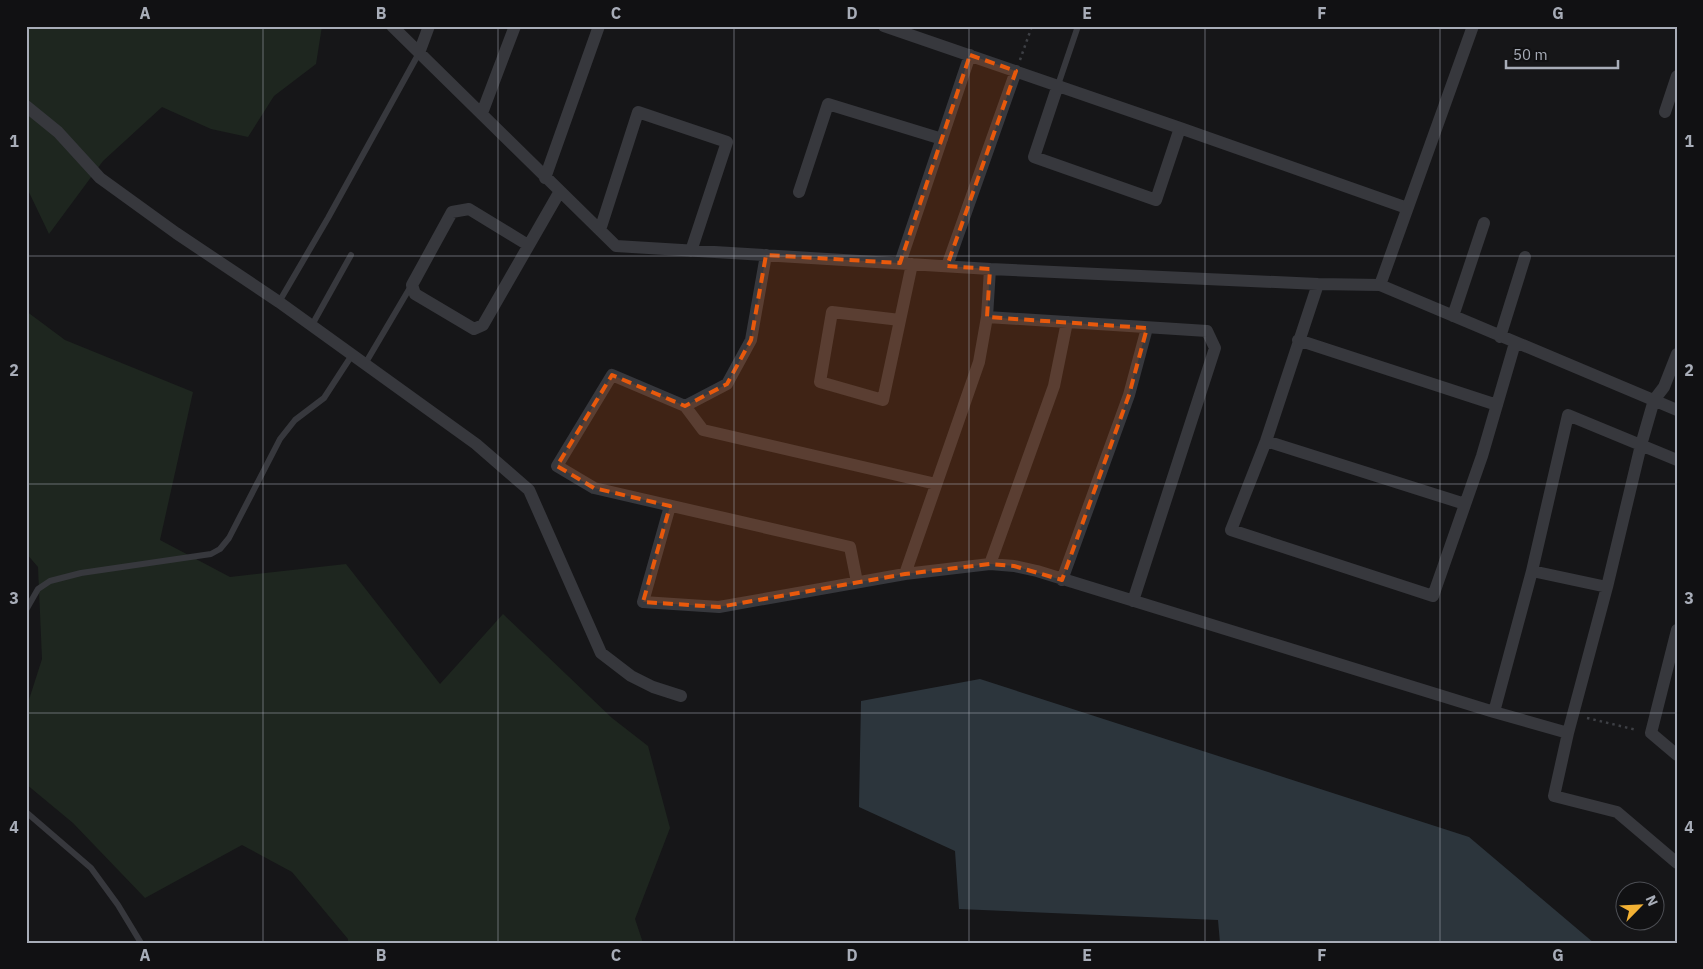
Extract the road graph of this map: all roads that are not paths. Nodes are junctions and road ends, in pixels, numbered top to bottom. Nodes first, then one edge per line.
1 (392, 26) edge
2 (429, 26) edge
3 (514, 26) edge
4 (599, 26) edge
5 (884, 26) edge
6 (1078, 26) edge
7 (1473, 26) edge
8 (419, 53) junction
9 (970, 55) junction
10 (1016, 71) junction
11 (1677, 76) edge
12 (1058, 86) junction
13 (26, 106) edge
14 (1666, 112) dead end
15 (482, 113) junction
16 (1180, 128) junction
17 (942, 139) junction
18 (545, 178) junction
19 (560, 192) junction
20 (799, 192) dead end
21 (1406, 208) junction
22 (1484, 223) dead end
23 (600, 230) junction
24 (528, 245) junction
25 (691, 251) junction
26 (351, 255) dead end
27 (766, 255) junction
28 (1525, 257) dead end
29 (906, 264) junction
30 (946, 266) junction
31 (990, 269) junction
32 (1318, 284) junction
33 (412, 285) junction
34 (1380, 285) junction
35 (279, 302) junction
36 (1453, 316) junction
37 (987, 317) junction
38 (900, 320) junction
39 (1067, 322) junction
40 (312, 325) junction
41 (1147, 328) junction
42 (1500, 337) junction
43 (1298, 340) junction
44 (1515, 343) junction
45 (1677, 354) edge
46 (352, 355) junction
47 (365, 364) junction
48 (1654, 400) junction
49 (685, 406) junction
50 (1497, 406) junction
51 (1677, 410) edge
52 (1266, 441) junction
53 (1641, 445) junction
54 (1677, 460) edge
55 (936, 484) junction
56 (1465, 504) junction
57 (670, 506) junction
58 (990, 564) junction
59 (1532, 571) junction
60 (905, 574) junction
61 (1062, 580) junction
62 (857, 582) junction
63 (1607, 587) junction
64 (1133, 601) junction
65 (26, 610) edge
66 (1677, 630) edge
67 (681, 696) dead end
68 (1494, 712) junction
69 (1568, 733) junction
70 (1677, 755) edge
71 (26, 812) edge
72 (1677, 863) edge
73 (141, 943) edge

1 - 8 street
2 - 8 street
3 - 15 street
4 - 18 street
5 - 9 street
6 - 12 lane
7 - 21 street
8 - 15 street
8 - 35 lane
9 - 10 street
9 - 17 street
10 - 12 street
10 - 30 street
11 - 14 street
12 - 16 street
12 - 16 street
13 - 35 street
15 - 18 street
16 - 21 street
17 - 20 street
17 - 29 street
18 - 19 street
19 - 23 street
19 - 24 street
21 - 34 street
22 - 36 street
23 - 25 street
23 - 25 street
24 - 33 street
24 - 33 street
25 - 27 street
26 - 40 lane
27 - 29 street
27 - 49 street
28 - 42 street
29 - 30 street
29 - 38 street
30 - 31 street
31 - 32 street
31 - 37 street
32 - 34 street
32 - 43 street
33 - 47 lane
34 - 36 street
35 - 40 street
36 - 42 street
37 - 39 street
37 - 55 street
38 - 38 street
39 - 41 street
39 - 58 street
40 - 46 street
41 - 61 street
41 - 64 street
42 - 44 street
43 - 50 street
43 - 52 street
44 - 48 street
44 - 50 street
45 - 48 street
46 - 47 street
46 - 65 lane
47 - 67 street
48 - 51 street
48 - 53 street
49 - 55 street
49 - 57 street
50 - 56 street
52 - 56 street
52 - 56 street
53 - 54 street
53 - 59 street
53 - 63 street
55 - 60 street
57 - 62 street
57 - 62 street
58 - 60 street
58 - 61 street
59 - 63 street
59 - 68 street
60 - 62 street
61 - 64 street
63 - 69 street
64 - 68 street
66 - 70 street
68 - 69 street
69 - 72 street
71 - 73 lane

